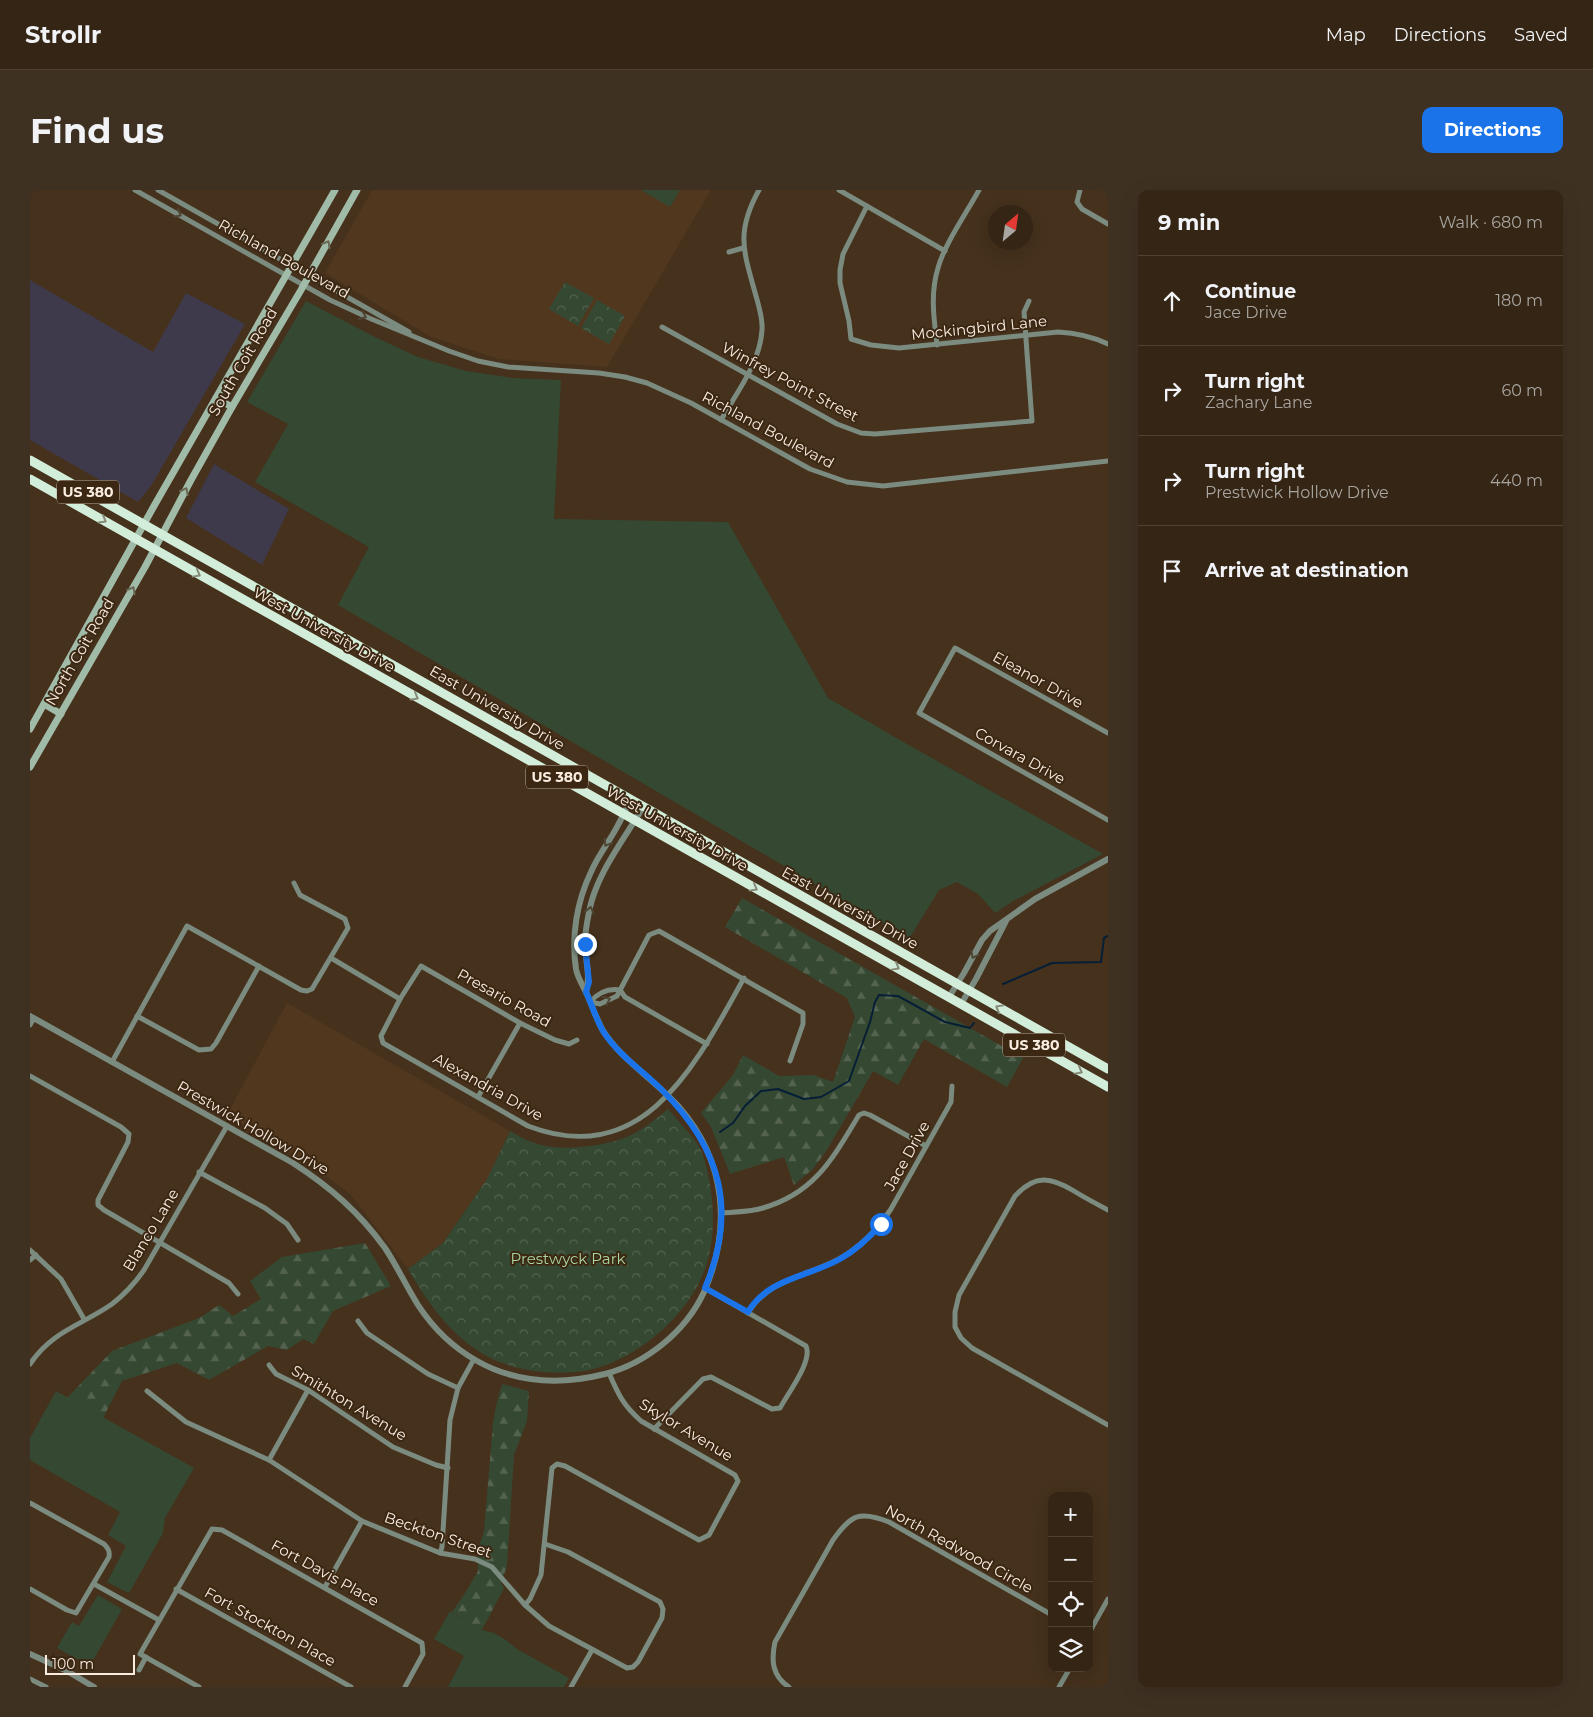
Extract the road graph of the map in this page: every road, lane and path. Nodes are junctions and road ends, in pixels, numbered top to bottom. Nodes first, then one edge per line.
1 (135, 190) edge
2 (158, 190) edge
3 (335, 190) edge
4 (358, 190) edge
5 (759, 190) edge
6 (839, 190) edge
7 (979, 190) edge
8 (1080, 190) edge
9 (867, 206) junction
10 (1108, 224) edge
11 (744, 248) junction
12 (945, 251) junction
13 (729, 252) dead end
14 (292, 266) junction
15 (286, 275) junction
16 (309, 275) junction
17 (304, 285) junction
18 (1029, 300) dead end
19 (662, 327) dead end
20 (1025, 336) junction
21 (425, 340) junction
22 (1108, 344) edge
23 (937, 345) junction
24 (747, 374) junction
25 (216, 398) junction
26 (232, 407) junction
27 (721, 420) junction
28 (30, 460) edge
29 (1108, 461) edge
30 (30, 479) edge
31 (145, 524) junction
32 (163, 534) junction
33 (136, 540) junction
34 (154, 550) junction
35 (955, 648) joint
36 (44, 704) junction
37 (60, 714) junction
38 (30, 729) edge
39 (1108, 734) edge
40 (30, 767) edge
41 (631, 800) junction
42 (643, 807) junction
43 (623, 814) junction
44 (1108, 820) edge
45 (635, 821) junction
46 (1108, 859) edge
47 (294, 883) dead end
48 (1006, 920) junction
49 (332, 958) junction
50 (259, 966) junction
51 (744, 978) junction
52 (956, 984) junction
53 (620, 990) junction
54 (968, 990) junction
55 (586, 992) junction
56 (949, 997) junction
57 (400, 999) junction
58 (590, 1002) junction
59 (961, 1004) junction
60 (138, 1016) junction
61 (32, 1017) edge
62 (520, 1023) junction
63 (30, 1025) edge
64 (577, 1040) dead end
65 (707, 1044) junction
66 (790, 1061) dead end
67 (112, 1062) junction
68 (1108, 1069) edge
69 (30, 1076) edge
70 (952, 1086) dead end
71 (1108, 1087) edge
72 (667, 1096) junction
73 (478, 1097) junction
74 (227, 1126) junction
75 (926, 1146) junction
76 (200, 1172) junction
77 (1108, 1210) edge
78 (721, 1213) junction
79 (298, 1240) dead end
80 (160, 1242) junction
81 (30, 1250) edge
82 (36, 1255) junction
83 (30, 1260) edge
84 (705, 1288) junction
85 (238, 1294) dead end
86 (748, 1312) junction
87 (84, 1320) junction
88 (358, 1321) dead end
89 (474, 1359) junction
90 (30, 1364) edge
91 (269, 1365) dead end
92 (609, 1373) junction
93 (458, 1388) junction
94 (308, 1390) junction
95 (147, 1391) dead end
96 (1108, 1425) edge
97 (654, 1429) junction
98 (269, 1460) junction
99 (448, 1468) junction
100 (30, 1503) edge
101 (362, 1521) junction
102 (545, 1544) junction
103 (440, 1553) junction
104 (94, 1584) junction
105 (325, 1587) junction
106 (30, 1589) edge
107 (176, 1589) junction
108 (1108, 1599) edge
109 (525, 1605) junction
110 (1048, 1613) edge
111 (159, 1620) junction
112 (1092, 1627) edge
113 (592, 1650) junction
114 (30, 1654) edge
115 (146, 1658) junction
116 (139, 1670) dead end
117 (1068, 1672) edge
118 (30, 1679) edge
119 (46, 1687) edge
120 (94, 1687) edge
121 (199, 1687) edge
122 (351, 1687) edge
123 (405, 1687) edge
124 (571, 1687) edge
125 (789, 1687) edge
126 (1059, 1687) edge

1 -> 15 street, Richland Boulevard
2 - 14 street, Richland Boulevard
3 - 14 main road, South Coit Road
16 -> 4 main road, South Coit Road
5 - 11 street
6 - 9 street
7 - 12 street
8 - 10 street
9 - 12 street
9 - 23 street, Mockingbird Lane
11 - 13 street
11 - 24 street
12 - 23 street
14 - 15 main road, South Coit Road
14 - 16 street, Richland Boulevard
15 - 17 street, Richland Boulevard
15 - 25 main road, South Coit Road
16 - 17 main road, South Coit Road
16 - 21 street, Richland Boulevard
17 -> 21 street, Richland Boulevard
17 - 26 main road, South Coit Road
18 - 20 street
19 - 24 street, Winfrey Point Street
20 - 22 street, Mockingbird Lane
20 - 23 street, Mockingbird Lane
20 - 24 street, Winfrey Point Street
21 - 27 street, Richland Boulevard
24 - 27 street
25 - 26 main road
25 - 31 main road, South Coit Road
32 -> 26 main road, South Coit Road
27 - 29 street, Richland Boulevard
28 - 31 highway, East University Drive / US 380
30 -> 33 highway, US 380
31 - 32 highway, East University Drive / US 380
31 - 33 main road, South Coit Road
32 - 34 main road, South Coit Road
32 - 41 highway, East University Drive / US 380
33 - 34 highway, US 380
33 - 36 main road, North Coit Road
37 -> 34 main road, North Coit Road
34 -> 43 highway, West University Drive / US 380
35 - 39 street, Eleanor Drive
35 - 44 street, Corvara Drive
36 - 37 main road
36 - 38 main road, North Coit Road
37 - 40 main road, North Coit Road
41 - 42 highway, East University Drive / US 380
41 - 43 street, Prestwick Hollow Drive
42 - 45 street, Prestwick Hollow Drive
42 - 52 highway, East University Drive / US 380
43 - 45 highway, West University Drive / US 380
43 -> 55 street, Prestwick Hollow Drive
55 -> 45 street, Prestwick Hollow Drive
45 -> 56 highway, West University Drive / US 380
46 - 48 street
47 - 49 street
48 -> 52 street
48 - 54 street
49 - 50 street
49 - 57 street
50 - 60 street
50 - 60 street
51 - 53 street
51 - 65 street, Alexandria Drive
51 - 66 street
52 - 54 highway, East University Drive / US 380
52 - 56 street
53 - 58 street
58 -> 53 street
53 - 65 street
54 - 59 street
68 -> 54 highway, East University Drive / US 380
55 - 58 street, Prestwick Hollow Drive
56 - 59 highway, West University Drive / US 380
57 - 62 street, Presario Road
57 - 73 street, Alexandria Drive
58 - 72 street, Prestwick Hollow Drive
59 -> 71 highway, West University Drive / US 380
60 - 67 street
61 - 63 street
61 - 67 street, Prestwick Hollow Drive
62 - 64 street, Presario Road
62 - 73 street
65 - 72 street, Alexandria Drive
67 - 74 street, Prestwick Hollow Drive
69 - 80 street
70 - 75 street, Jace Drive
72 - 73 street, Alexandria Drive
72 - 78 street, Prestwick Hollow Drive
74 - 76 street, Blanco Lane
74 - 89 street, Prestwick Hollow Drive
75 - 78 street
75 - 86 street, Jace Drive
76 - 79 street
76 - 80 street, Blanco Lane
77 - 96 street
78 - 84 street, Prestwick Hollow Drive
80 - 85 street
80 - 87 street, Blanco Lane
81 - 82 street
82 - 83 street
82 - 87 street
84 - 86 street
84 - 92 street, Prestwick Hollow Drive
86 - 97 street
87 - 90 street, Blanco Lane
88 - 93 street
89 - 92 street, Prestwick Hollow Drive
89 - 93 street
91 - 94 street, Smithton Avenue
92 - 97 street, Skylor Avenue
93 - 99 street
94 - 98 street
94 - 99 street, Smithton Avenue
95 - 98 street, Beckton Street
97 - 102 street, Skylor Avenue
98 - 101 street, Beckton Street
99 - 103 street
100 - 104 street
101 - 103 street, Beckton Street
101 - 105 street
102 - 109 street
102 - 113 street, Beckton Street
103 - 109 street, Beckton Street
104 - 106 street
104 - 111 street
105 - 107 street, Fort Davis Place
105 - 123 street, Fort Davis Place
107 - 111 street
107 - 122 street, Fort Stockton Place
108 - 112 street
109 - 113 street, Beckton Street
110 - 125 street, North Redwood Circle
111 - 115 street
113 - 124 street
114 - 120 street
115 - 116 street
115 - 121 street
117 - 126 street
118 - 119 street

